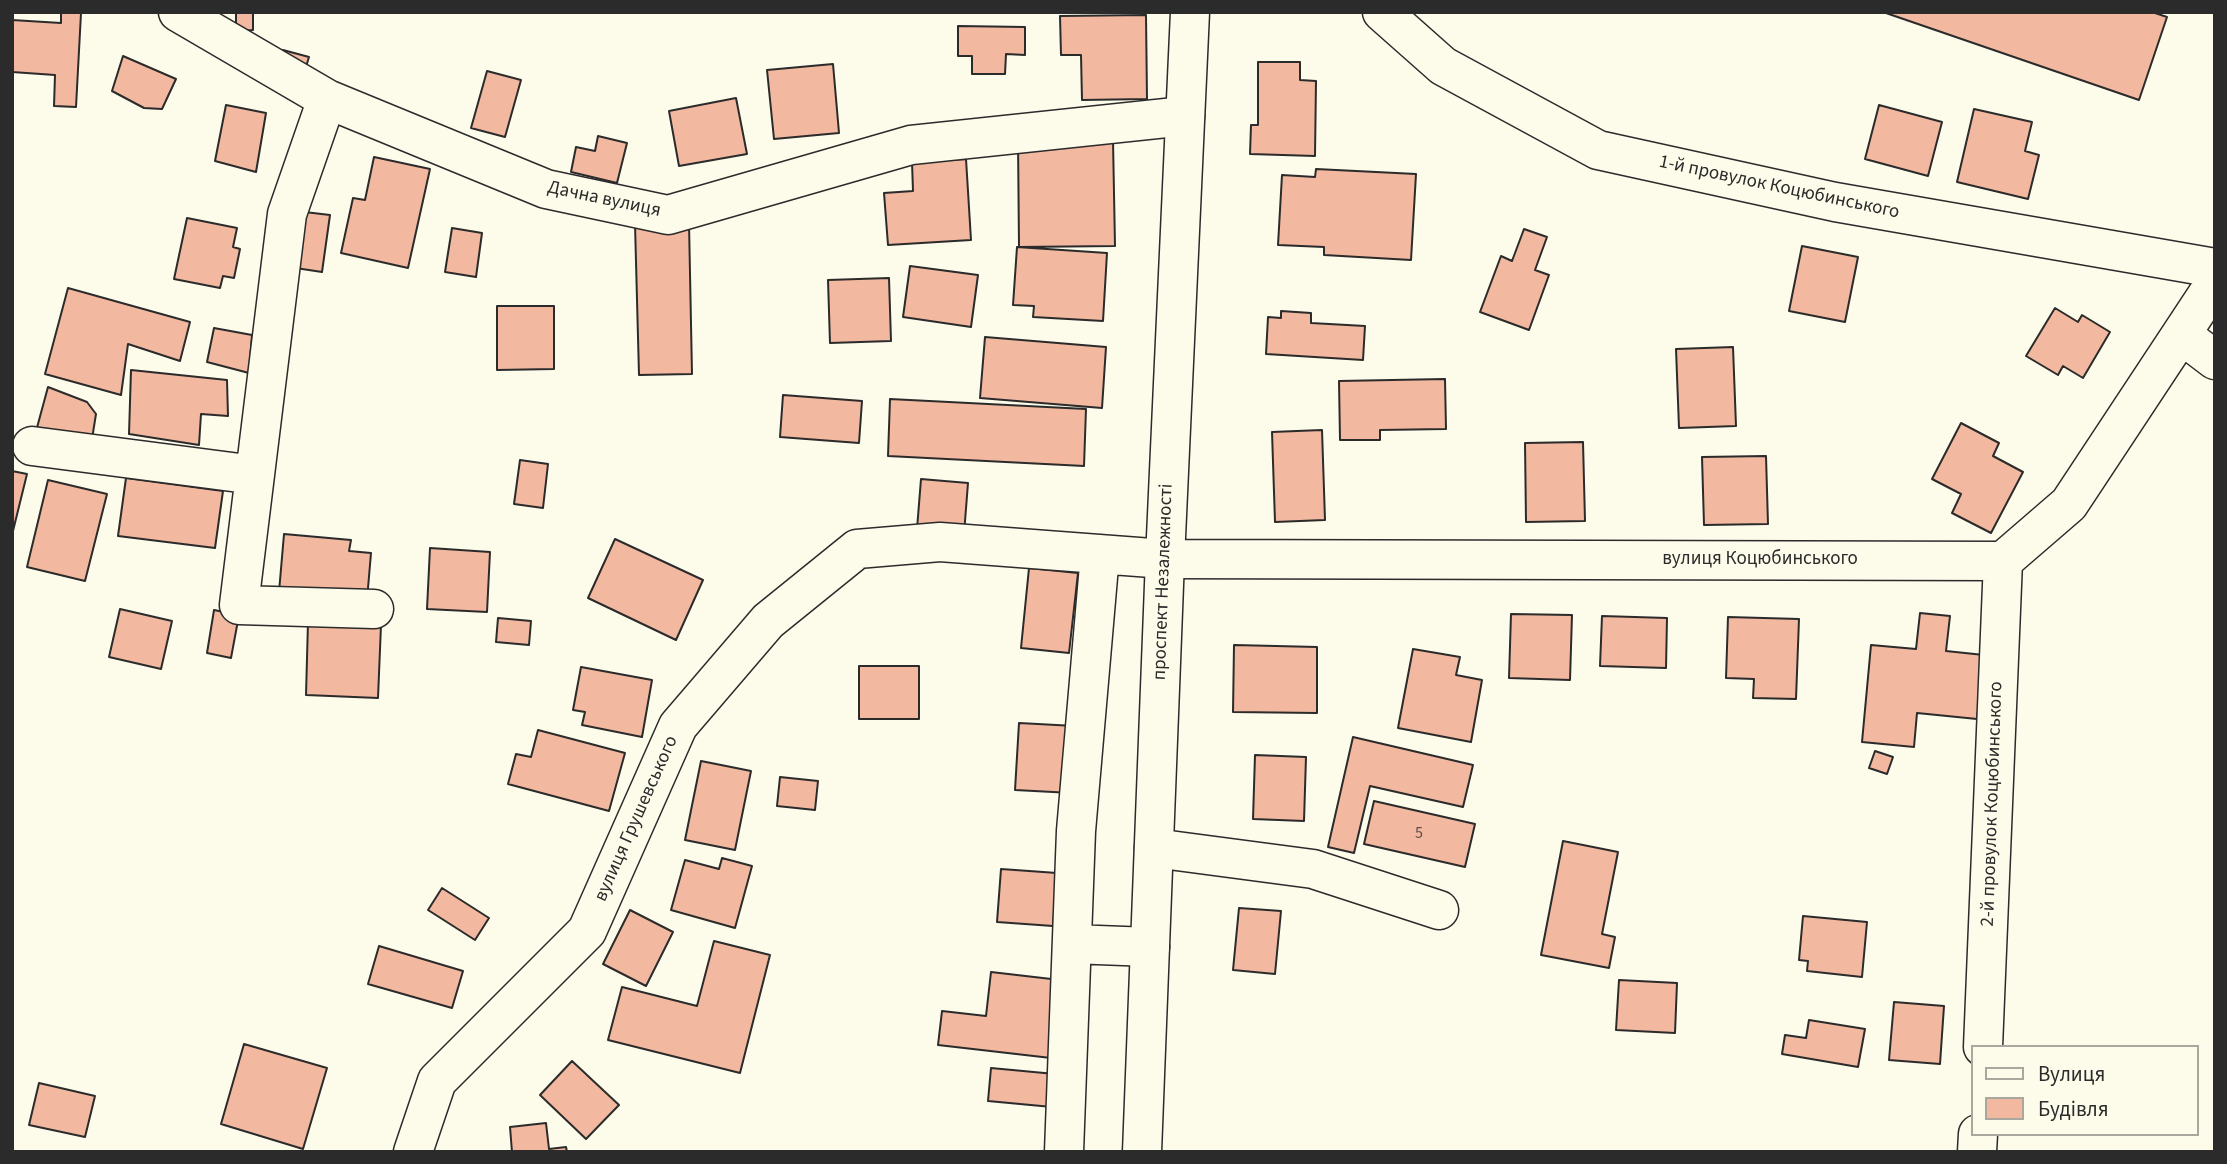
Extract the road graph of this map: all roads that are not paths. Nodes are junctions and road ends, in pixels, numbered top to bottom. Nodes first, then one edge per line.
1 (178, 12) edge
2 (1190, 12) edge
3 (1382, 12) edge
4 (327, 99) junction
5 (1185, 116) junction
6 (2215, 268) edge
7 (2215, 284) edge
8 (2182, 335) junction
9 (2215, 360) edge
10 (32, 446) dead end
11 (255, 475) junction
12 (1100, 554) junction
13 (1165, 559) junction
14 (2003, 561) junction
15 (374, 608) dead end
16 (1154, 848) junction
17 (1439, 911) dead end
18 (1072, 944) junction
19 (1150, 947) junction
20 (1983, 1045) edge
21 (413, 1152) edge
22 (1064, 1152) edge
23 (1142, 1152) edge

1 - 4 street, Дачна вулиця
2 - 5 street, проспект Незалежності
3 - 6 street, 1-й провулок Коцюбинського
4 - 5 street, Дачна вулиця
4 - 11 street
5 - 13 street, проспект Незалежності
7 - 8 street
8 - 9 street
8 - 14 street
10 - 11 street
11 - 15 street
12 - 13 street, вулиця Грушевського
12 - 18 street
12 - 21 street, вулиця Грушевського
13 - 14 street, вулиця Коцюбинського
13 - 16 street, проспект Незалежності
14 - 20 street, 2-й провулок Коцюбинського
16 - 17 street
16 - 19 street, проспект Незалежності
18 - 19 street
18 - 22 street
19 - 23 street, проспект Незалежності

